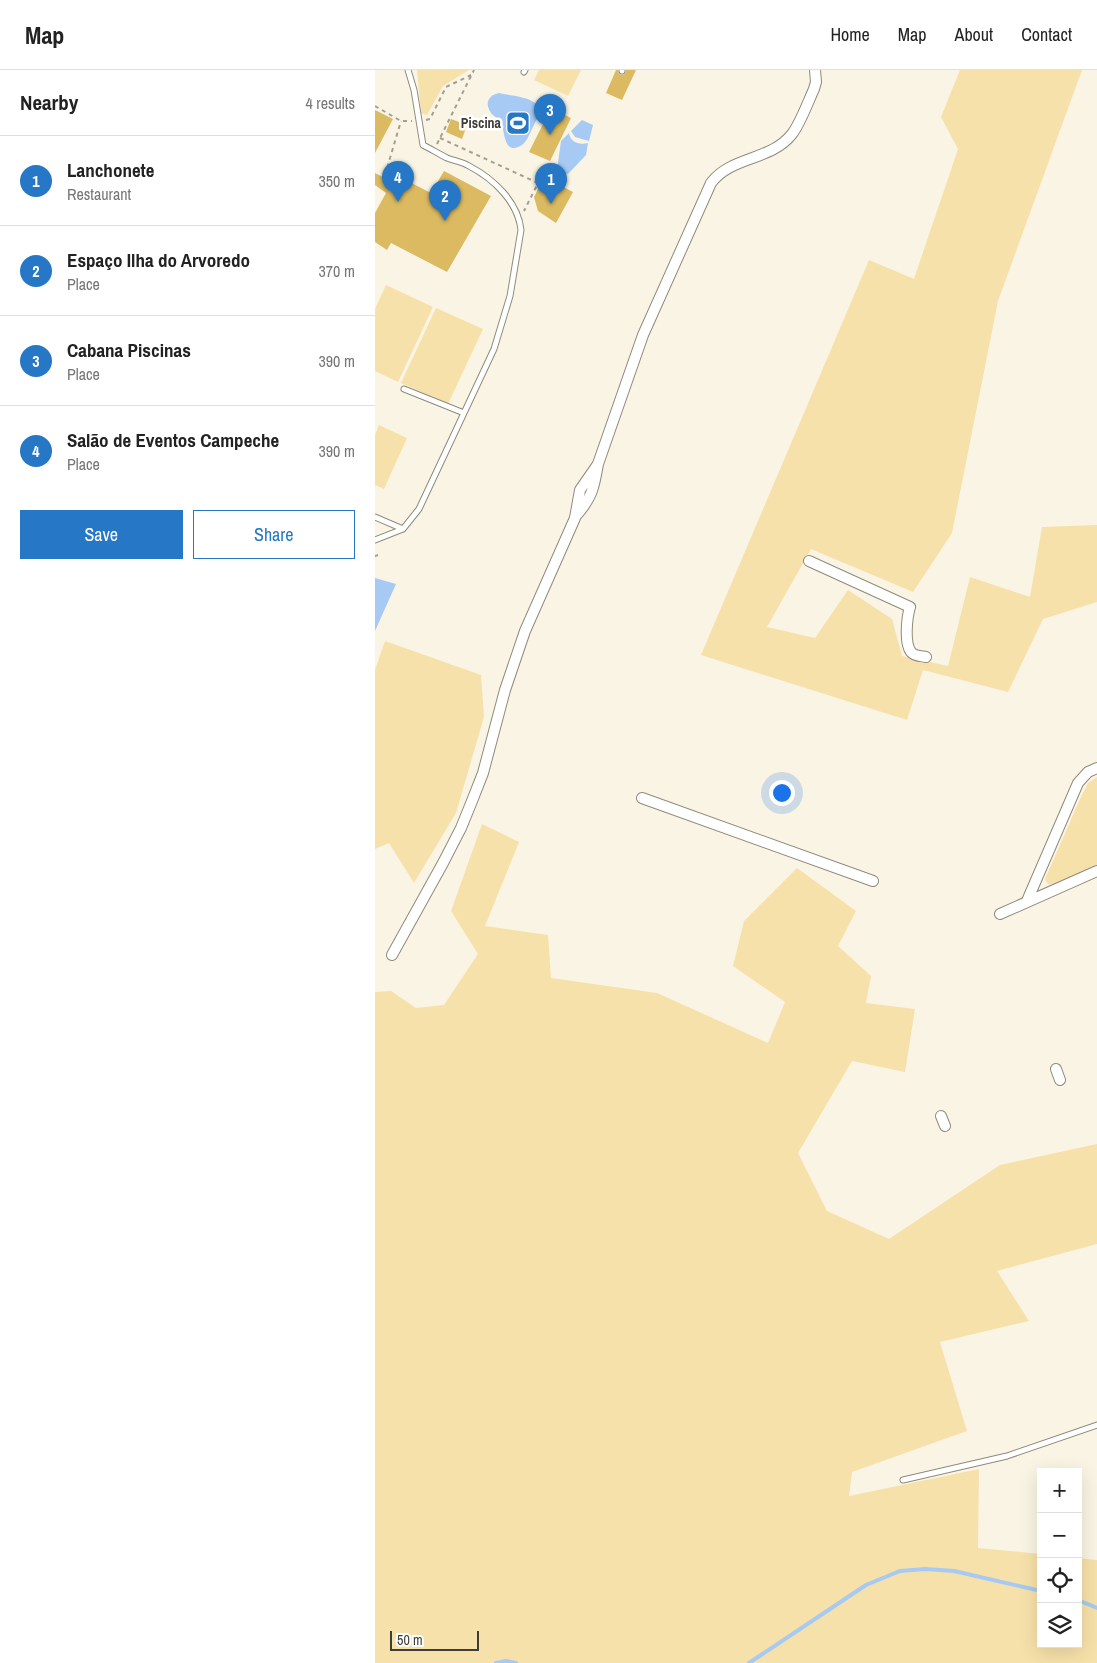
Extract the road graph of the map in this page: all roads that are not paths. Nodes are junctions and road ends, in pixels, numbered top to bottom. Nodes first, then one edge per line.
1 (408, 70) edge
2 (815, 70) edge
3 (404, 389) dead end
4 (464, 413) junction
5 (375, 517) edge
6 (403, 529) junction
7 (375, 540) edge
8 (809, 561) dead end
9 (926, 657) dead end
10 (1097, 768) edge
11 (642, 798) dead end
12 (1097, 871) edge
13 (873, 881) dead end
14 (1027, 902) junction
15 (1000, 914) dead end
16 (392, 955) dead end
17 (1056, 1069) dead end
18 (1060, 1080) dead end
19 (1097, 1425) edge
20 (903, 1480) dead end

1 - 4 lane
2 - 16 street
3 - 4 lane
4 - 6 lane
5 - 6 lane
6 - 7 lane
8 - 9 street
10 - 14 street
11 - 13 street
12 - 14 street
14 - 15 street
17 - 18 street
19 - 20 lane

